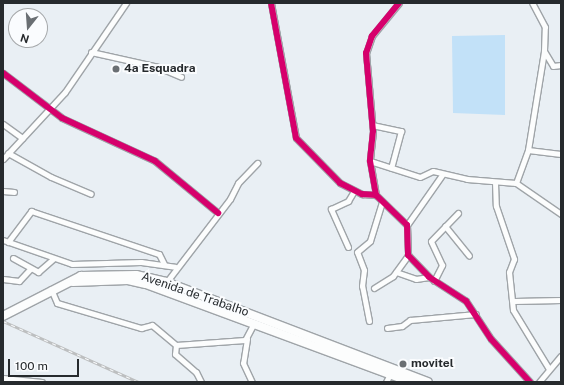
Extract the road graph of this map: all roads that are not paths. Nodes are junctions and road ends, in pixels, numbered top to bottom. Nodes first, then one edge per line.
1 (126, 3) edge
2 (271, 3) edge
3 (399, 3) edge
4 (532, 3) edge
5 (544, 51) junction
6 (91, 52) junction
7 (561, 65) edge
8 (3, 73) edge
9 (181, 77) dead end
10 (50, 110) junction
11 (3, 124) edge
12 (372, 125) junction
13 (22, 138) junction
14 (528, 150) junction
15 (8, 153) junction
16 (561, 154) edge
17 (3, 158) edge
18 (370, 161) junction
19 (257, 163) dead end
20 (391, 168) junction
21 (442, 175) junction
22 (494, 182) junction
23 (516, 183) junction
24 (3, 191) edge
25 (354, 191) junction
26 (14, 192) dead end
27 (91, 194) dead end
28 (376, 195) junction
29 (382, 202) junction
30 (458, 212) dead end
31 (218, 213) junction
32 (561, 214) edge
33 (407, 225) junction
34 (445, 226) junction
35 (6, 241) edge
36 (348, 247) dead end
37 (408, 255) junction
38 (469, 256) dead end
39 (12, 258) dead end
40 (53, 259) junction
41 (164, 264) junction
42 (175, 267) junction
43 (30, 269) junction
44 (396, 272) junction
45 (3, 279) edge
46 (431, 279) junction
47 (164, 286) junction
48 (374, 288) dead end
49 (51, 289) junction
50 (561, 300) edge
51 (514, 301) junction
52 (217, 306) junction
53 (476, 314) junction
54 (3, 316) edge
55 (369, 321) dead end
56 (254, 323) junction
57 (387, 328) dead end
58 (290, 333) junction
59 (247, 339) junction
60 (176, 345) junction
61 (348, 355) junction
62 (561, 357) edge
63 (548, 369) junction
64 (390, 374) junction
65 (3, 378) edge
66 (423, 381) edge
67 (42, 382) edge
68 (201, 382) edge
69 (252, 382) edge
70 (386, 382) edge
71 (411, 382) edge
72 (530, 382) edge
73 (539, 382) edge

1 - 6 street
2 - 25 street
3 - 12 street
4 - 5 street
5 - 7 street
5 - 14 street
6 - 9 street
6 - 10 street
8 - 10 street
10 - 13 street
10 - 31 street
11 - 13 street
12 - 18 street
12 - 20 street
13 - 15 street
14 - 16 street
14 - 23 street
15 - 17 street
15 - 27 street
18 - 20 street
18 - 28 street
19 - 31 street
20 - 21 street
21 - 22 street
21 - 33 street
22 - 23 street
22 - 51 street
23 - 32 street
24 - 26 street
25 - 28 street
25 - 36 street
28 - 29 street
29 - 33 street
29 - 55 street
30 - 34 street
31 - 42 street
33 - 37 street
34 - 38 street
34 - 46 street
35 - 40 street
35 - 41 street
37 - 44 street
37 - 46 street
39 - 43 street
40 - 41 street
40 - 43 street
41 - 42 street
42 - 47 street
43 - 45 street
44 - 46 street
44 - 48 street
46 - 53 street
47 - 49 highway, Avenida de Trabalho
47 - 52 highway, Avenida de Trabalho
49 - 54 highway
49 - 60 street
50 - 51 street
51 - 63 street
52 - 56 highway, Avenida de Trabalho
52 - 58 highway, Avenida de Trabalho
53 - 57 street
53 - 72 street
56 - 58 highway, Avenida de Trabalho
56 - 59 street
58 - 61 highway, Avenida de Trabalho
59 - 60 street
59 - 69 street
60 - 68 street
61 - 64 highway, Avenida de Trabalho
61 - 66 highway, Avenida de Trabalho
62 - 63 street
63 - 73 street
64 - 70 street
64 - 71 highway, Avenida de Trabalho
65 - 67 street

